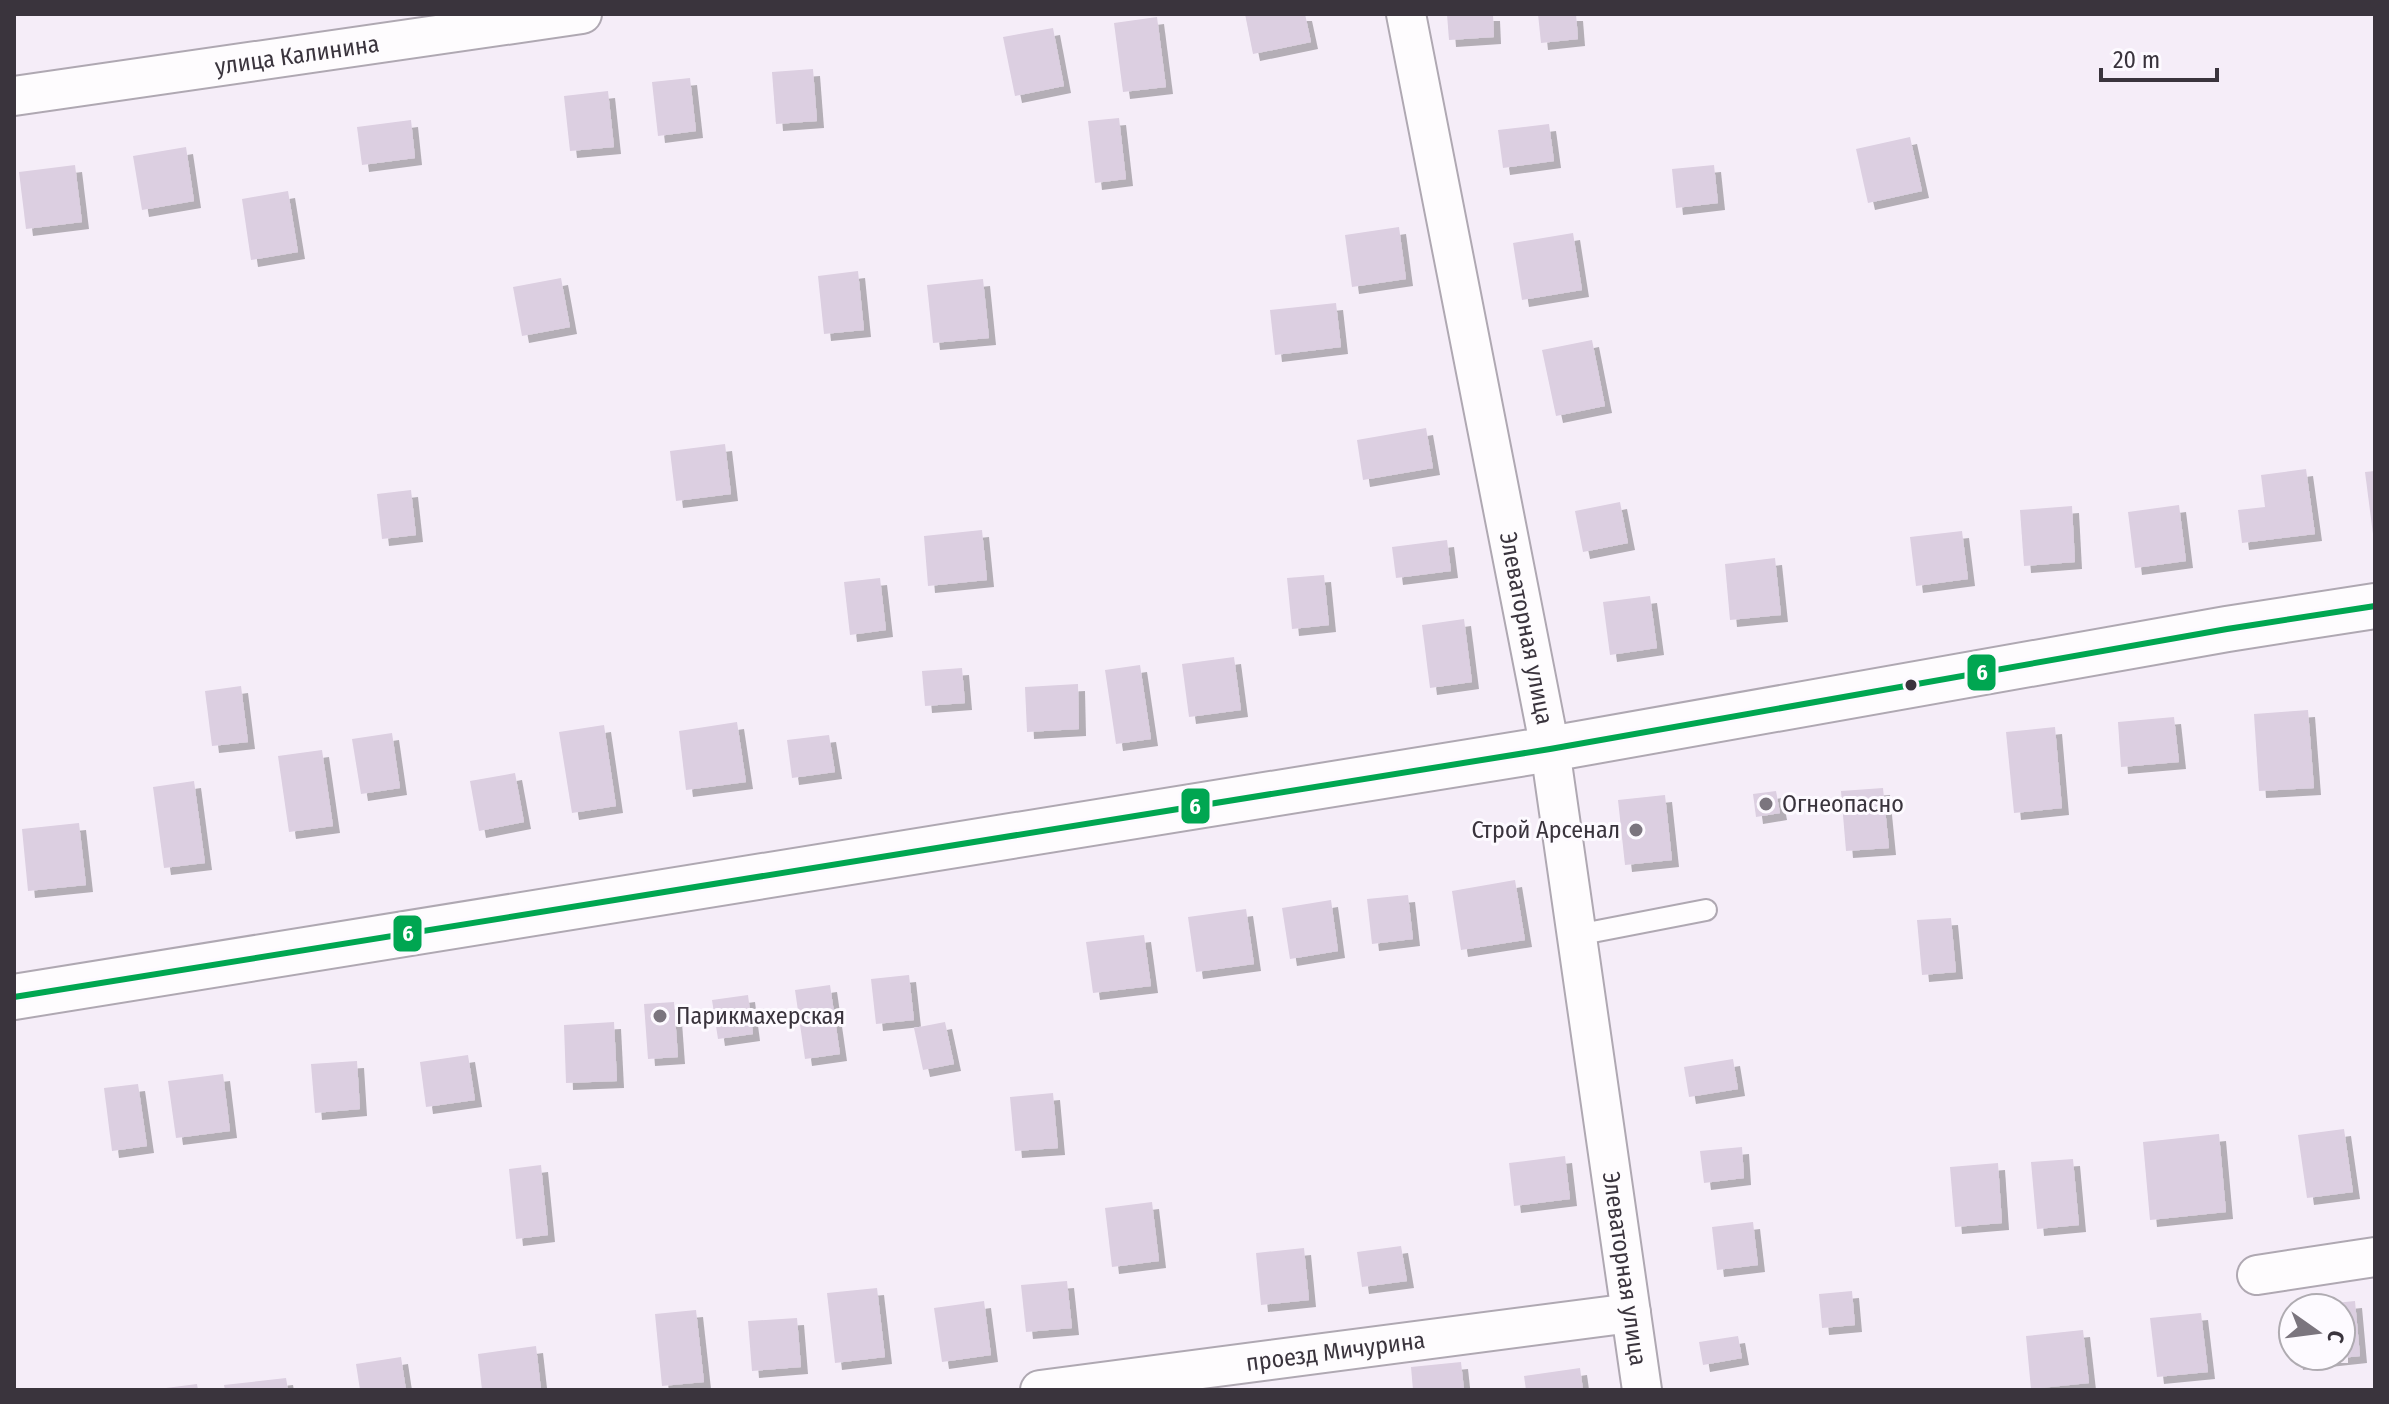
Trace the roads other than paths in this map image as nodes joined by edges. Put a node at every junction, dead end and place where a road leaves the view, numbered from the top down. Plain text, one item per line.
1 (582, 14) edge
2 (1406, 14) edge
3 (14, 96) edge
4 (2375, 606) edge
5 (1550, 749) junction
6 (1706, 910) dead end
7 (1577, 935) junction
8 (14, 997) edge
9 (2375, 1257) edge
10 (2257, 1275) dead end
11 (1631, 1313) junction
12 (1040, 1390) edge
13 (1642, 1390) edge

1 - 3 street, улица Калинина
2 - 5 street, Элеваторная улица
4 - 5 street
5 - 7 street, Элеваторная улица
5 - 8 street
6 - 7 lane
7 - 11 street, Элеваторная улица
9 - 10 street
11 - 12 street, проезд Мичурина
11 - 13 street, Элеваторная улица

